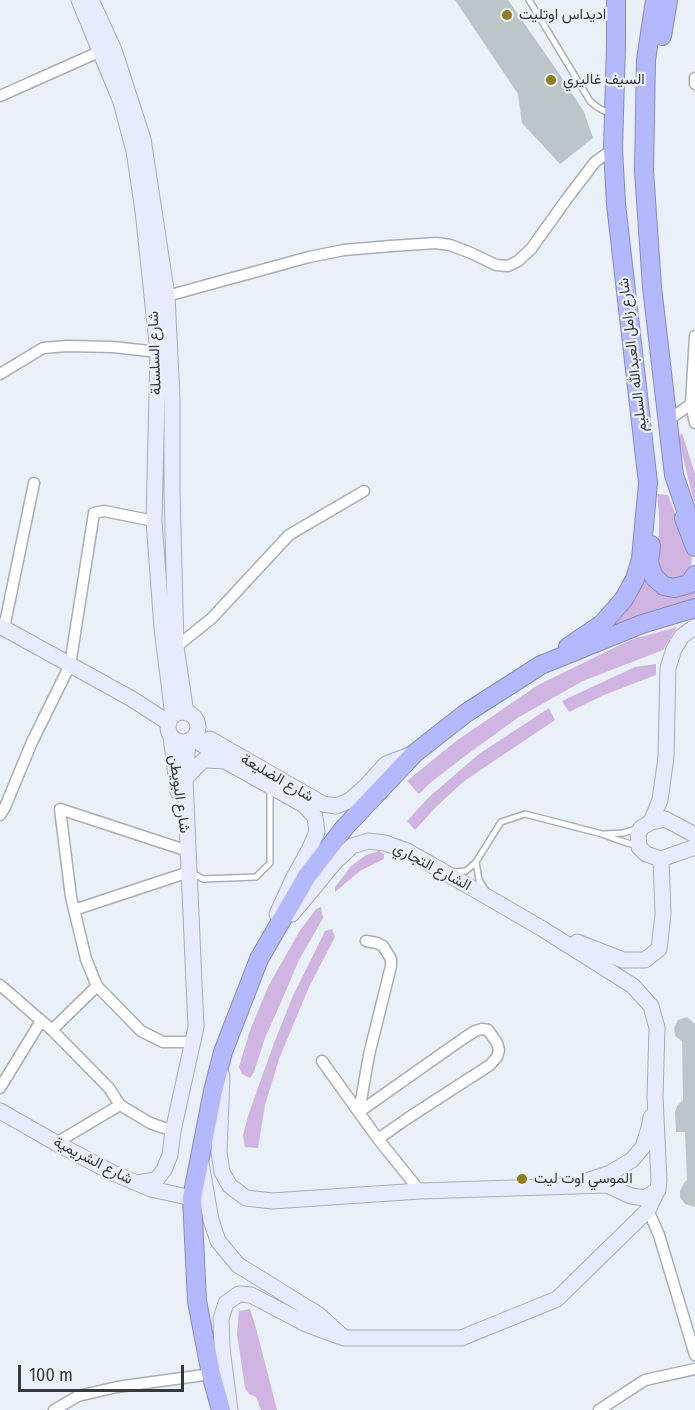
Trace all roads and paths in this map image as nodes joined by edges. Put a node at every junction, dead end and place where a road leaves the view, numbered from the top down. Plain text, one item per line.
1 (79, 0) edge
2 (91, 0) edge
3 (529, 0) edge
4 (616, 0) edge
5 (627, 0) edge
6 (668, 0) edge
7 (653, 5) edge
8 (616, 44) junction
9 (101, 51) junction
10 (646, 60) junction
11 (695, 78) edge
12 (695, 84) edge
13 (0, 96) edge
14 (614, 115) junction
15 (613, 149) junction
16 (167, 296) junction
17 (695, 336) edge
18 (158, 352) junction
19 (0, 374) edge
20 (691, 404) junction
21 (667, 421) junction
22 (695, 423) edge
23 (674, 475) junction
24 (34, 483) dead end
25 (648, 483) junction
26 (364, 491) dead end
27 (154, 521) junction
28 (695, 527) edge
29 (695, 547) edge
30 (695, 574) edge
31 (695, 608) edge
32 (2, 627) edge
33 (695, 627) edge
34 (176, 647) junction
35 (70, 665) junction
36 (541, 665) junction
37 (174, 722) junction
38 (193, 737) junction
39 (415, 753) junction
40 (230, 764) junction
41 (185, 779) junction
42 (0, 815) edge
43 (646, 825) junction
44 (602, 834) junction
45 (695, 835) edge
46 (639, 847) junction
47 (695, 847) edge
48 (188, 851) junction
49 (661, 859) junction
50 (476, 862) junction
51 (189, 872) junction
52 (446, 873) junction
53 (493, 900) junction
54 (74, 910) junction
55 (541, 928) junction
56 (366, 941) dead end
57 (259, 959) junction
58 (0, 985) edge
59 (96, 986) junction
60 (41, 1021) junction
61 (52, 1030) junction
62 (194, 1042) junction
63 (223, 1053) junction
64 (322, 1061) dead end
65 (0, 1088) edge
66 (655, 1097) junction
67 (120, 1105) junction
68 (0, 1111) edge
69 (358, 1112) junction
70 (174, 1131) junction
71 (378, 1139) junction
72 (56, 1143) junction
73 (200, 1157) junction
74 (137, 1183) junction
75 (572, 1186) junction
76 (658, 1190) junction
77 (420, 1191) junction
78 (192, 1198) junction
79 (648, 1210) junction
80 (344, 1338) junction
81 (695, 1355) edge
82 (695, 1370) edge
83 (211, 1374) junction
84 (54, 1410) edge
85 (221, 1410) edge
86 (230, 1410) edge
87 (599, 1410) edge

1 - 9 street, شارع السلسلة
2 - 16 street, شارع السلسلة
3 - 14 lane
4 - 8 highway, شارع زامل العبدالله السليم
5 - 8 highway
6 - 10 highway
7 - 10 highway, شارع زامل العبدالله السليم
8 - 14 highway, شارع زامل العبدالله السليم
9 - 13 street
9 - 18 street, شارع السلسلة
10 - 21 highway, شارع زامل العبدالله السليم
11 - 12 street
14 - 15 highway, شارع زامل العبدالله السليم
15 - 16 street
15 - 25 highway, شارع زامل العبدالله السليم
16 - 34 street, شارع السلسلة
17 - 20 street
18 - 19 street
18 - 27 street, شارع السلسلة
20 - 21 street
20 - 22 street
21 - 23 highway, شارع زامل العبدالله السليم
23 - 28 highway, شارع زامل العبدالله السليم
23 - 29 highway
24 - 32 street
25 - 30 highway
25 - 36 highway, شارع زامل العبدالله السليم
26 - 34 street
27 - 35 street
27 - 37 street, شارع السلسلة
31 - 36 highway
32 - 35 street
33 - 43 street
34 - 37 street, شارع السلسلة
35 - 37 street
35 - 42 street
36 - 39 highway
37 - 38 street
37 - 38 street
37 - 48 street, شارع البويطن
38 - 39 street, شارع الضليعة
38 - 40 street
38 - 41 street
39 - 57 highway
40 - 41 street
40 - 51 lane
40 - 57 street
41 - 48 street
43 - 44 lane
43 - 45 street
43 - 46 street
44 - 46 lane
44 - 50 lane
46 - 49 street
47 - 49 street
48 - 51 street
48 - 54 street
49 - 55 street
50 - 52 lane
50 - 53 lane
51 - 54 street
51 - 62 street
52 - 53 street, الشارع التجاري
52 - 57 street, الشارع التجاري
53 - 55 street, الشارع التجاري
54 - 59 street
55 - 66 street
56 - 69 street
57 - 63 highway
58 - 60 street
59 - 61 street
59 - 62 street
60 - 61 street
60 - 65 street
61 - 67 street
62 - 70 street
63 - 73 highway
63 - 77 street
64 - 69 street
66 - 75 street
66 - 76 street
67 - 70 street
67 - 72 street
68 - 72 street, شارع الشريمية
69 - 71 street
69 - 71 street
70 - 74 street
71 - 77 street
72 - 74 street, شارع الشريمية
73 - 78 highway
73 - 80 street
74 - 78 street, شارع الشريمية
75 - 76 street
75 - 77 street
76 - 79 street
78 - 83 highway
79 - 80 street
79 - 81 street
80 - 86 street
82 - 87 street
83 - 84 street
83 - 85 highway

